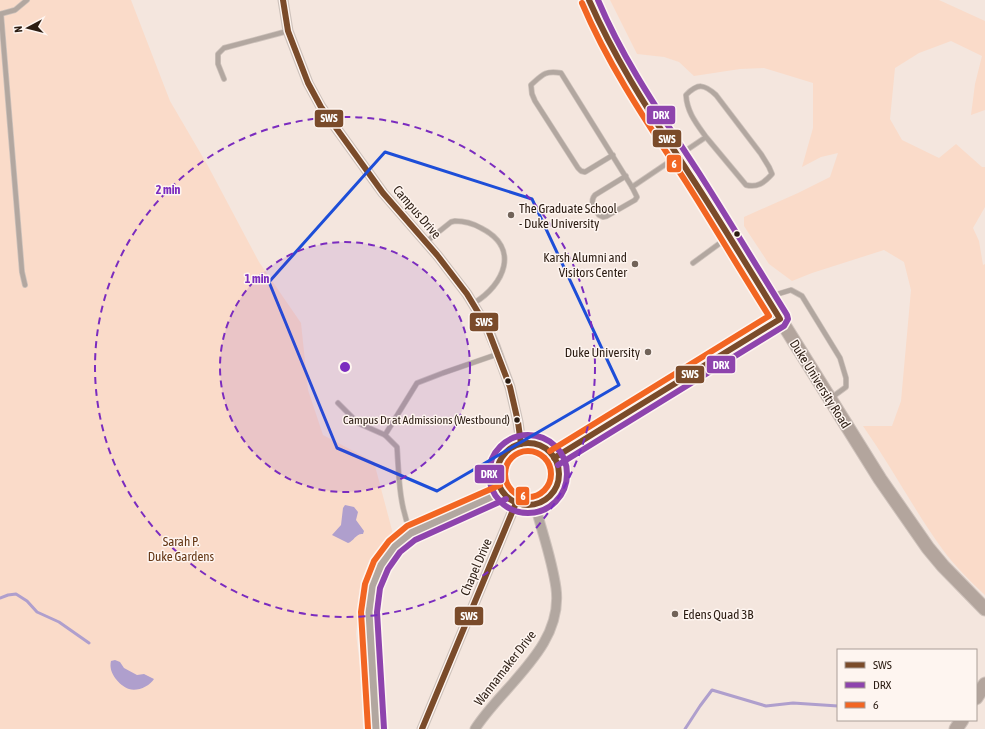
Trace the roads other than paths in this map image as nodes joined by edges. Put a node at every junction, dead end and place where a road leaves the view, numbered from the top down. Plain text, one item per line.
1 (27, 0) edge
2 (283, 0) edge
3 (589, 0) edge
4 (1, 14) edge
5 (288, 31) junction
6 (224, 79) dead end
7 (706, 137) junction
8 (613, 155) junction
9 (677, 155) junction
10 (626, 176) junction
11 (632, 187) junction
12 (728, 237) junction
13 (426, 242) junction
14 (693, 263) dead end
15 (24, 285) dead end
16 (766, 297) junction
17 (474, 304) junction
18 (780, 319) junction
19 (498, 354) junction
20 (830, 398) junction
21 (338, 403) dead end
22 (385, 435) junction
23 (522, 444) junction
24 (554, 458) junction
25 (503, 492) junction
26 (516, 503) junction
27 (535, 505) junction
28 (411, 533) junction
29 (985, 609) edge
30 (985, 684) edge
31 (977, 696) edge
32 (376, 729) edge
33 (422, 729) edge
34 (475, 729) edge

1 - 4 lane
2 - 5 street, Campus Drive
3 - 9 main road, Duke University Road
4 - 15 lane
5 - 6 lane
5 - 13 street, Campus Drive
7 - 7 lane
7 - 9 lane
8 - 8 lane
8 - 10 lane
9 - 11 lane
9 - 12 main road, Duke University Road
10 - 11 lane
10 - 11 lane
12 - 14 lane
12 - 16 main road, Duke University Road
13 - 17 street, Campus Drive
13 - 17 lane
16 - 18 main road, Duke University Road
16 - 20 lane
17 - 19 street, Campus Drive
18 - 20 main road, Duke University Road
18 - 24 street
19 - 22 lane
19 - 23 street, Campus Drive
20 - 29 main road, Duke University Road
21 - 22 lane
22 - 28 lane
23 - 24 street
23 - 25 street
24 - 27 street
25 - 26 street
25 - 28 street
26 - 27 street
26 - 33 street, Chapel Drive
27 - 34 street, Wannamaker Drive
28 - 32 street
30 - 31 main road

